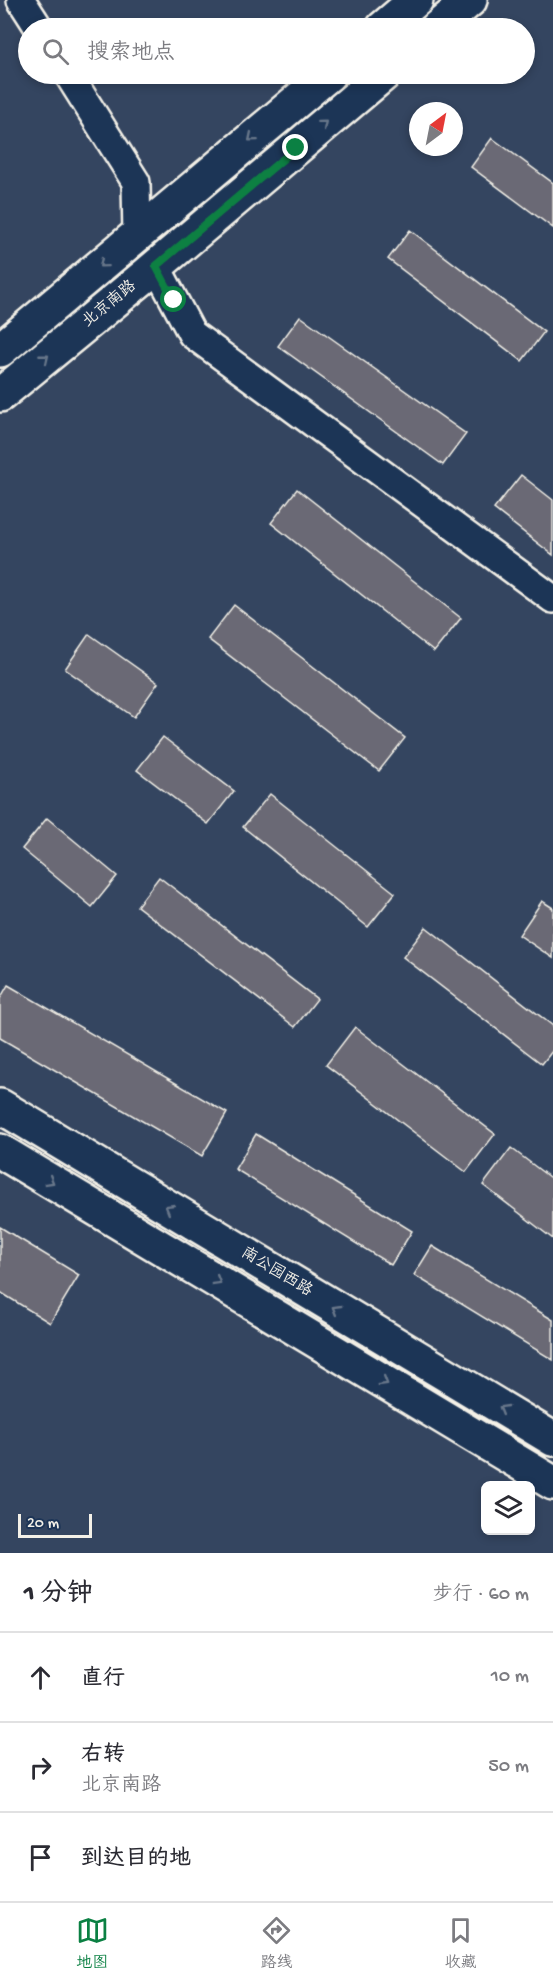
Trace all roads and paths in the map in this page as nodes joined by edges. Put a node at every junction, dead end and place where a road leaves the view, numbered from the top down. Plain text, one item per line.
1 (21, 0) edge
2 (416, 0) edge
3 (470, 0) edge
4 (33, 18) edge
5 (395, 18) edge
6 (448, 18) edge
7 (74, 84) edge
8 (317, 84) edge
9 (372, 84) edge
10 (137, 236) junction
11 (156, 266) junction
12 (0, 350) edge
13 (0, 395) edge
14 (553, 599) edge
15 (0, 1106) edge
16 (0, 1151) edge
17 (553, 1440) edge
18 (553, 1483) edge

1 - 4 street
2 - 5 main road
3 - 6 main road
7 - 10 street
8 -> 10 main road
11 -> 9 main road, 北京南路
10 -> 12 main road
13 -> 11 main road, 北京南路
11 - 14 street
17 -> 15 main road, 南公园西路
16 -> 18 main road

